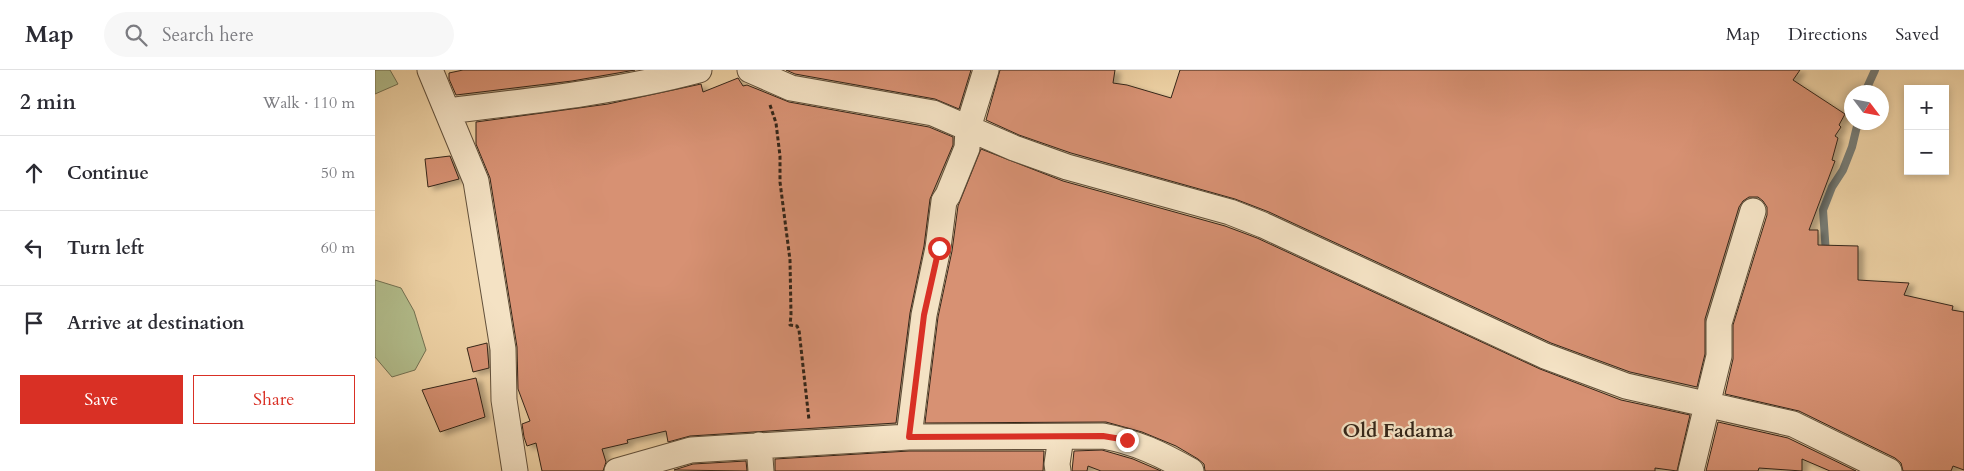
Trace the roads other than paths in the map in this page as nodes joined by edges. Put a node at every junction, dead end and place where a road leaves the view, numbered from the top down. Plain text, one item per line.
1 (430, 70) edge
2 (699, 70) edge
3 (986, 70) edge
4 (754, 72) edge
5 (458, 110) junction
6 (968, 128) junction
7 (1753, 211) dead end
8 (1707, 404) junction
9 (909, 437) junction
10 (1061, 437) junction
11 (759, 445) junction
12 (515, 471) edge
13 (617, 471) edge
14 (761, 471) edge
15 (1058, 471) edge
16 (1191, 471) edge
17 (1691, 471) edge
18 (1889, 471) edge

1 - 5 street
2 - 5 street
3 - 6 street
4 - 6 street
5 - 12 street
6 - 8 street
6 - 9 street
7 - 8 street
8 - 17 street
8 - 18 street
9 - 10 street
9 - 11 street
10 - 15 street
10 - 16 street
11 - 13 street
11 - 14 street

